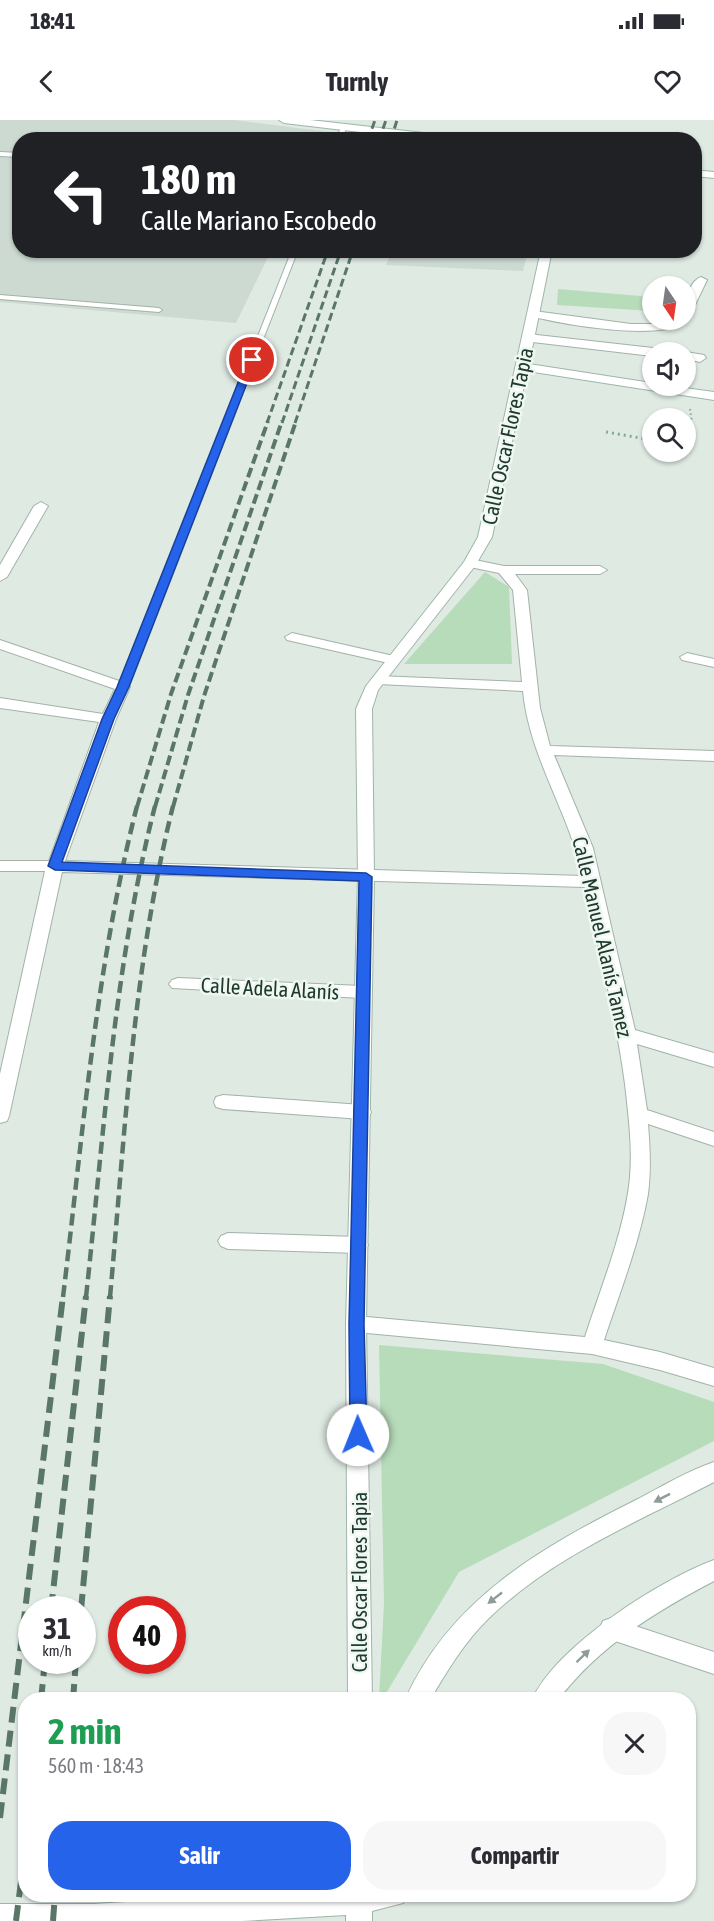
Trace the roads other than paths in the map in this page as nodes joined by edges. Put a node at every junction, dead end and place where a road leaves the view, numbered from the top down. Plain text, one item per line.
1 (284, 120) edge
2 (345, 124) edge
3 (438, 132) edge
4 (292, 258) edge
5 (545, 258) edge
6 (701, 280) dead end
7 (696, 290) edge
8 (0, 297) edge
9 (159, 310) dead end
10 (534, 314) junction
11 (642, 327) edge
12 (528, 338) junction
13 (642, 351) edge
14 (696, 357) edge
15 (700, 358) dead end
16 (521, 366) junction
17 (714, 396) edge
18 (41, 506) dead end
19 (470, 563) junction
20 (504, 570) junction
21 (600, 570) dead end
22 (0, 577) edge
23 (292, 637) dead end
24 (0, 644) edge
25 (687, 657) dead end
26 (393, 660) junction
27 (714, 663) edge
28 (378, 680) junction
29 (123, 687) junction
30 (528, 687) junction
31 (0, 703) edge
32 (108, 719) junction
33 (544, 750) junction
34 (714, 756) edge
35 (0, 866) edge
36 (55, 866) junction
37 (366, 877) junction
38 (594, 882) junction
39 (178, 984) dead end
40 (362, 992) junction
41 (627, 1034) junction
42 (714, 1060) edge
43 (223, 1102) dead end
44 (362, 1112) junction
45 (638, 1114) junction
46 (0, 1116) edge
47 (714, 1139) edge
48 (228, 1241) dead end
49 (358, 1245) junction
50 (356, 1324) junction
51 (592, 1346) junction
52 (714, 1377) edge
53 (714, 1472) edge
54 (714, 1570) edge
55 (610, 1629) junction
56 (714, 1663) edge
57 (360, 1692) edge
58 (422, 1692) edge
59 (551, 1692) edge
60 (378, 1902) edge
61 (359, 1912) edge
62 (0, 1917) edge

1 - 2 street
2 - 3 street
4 - 29 lane
5 - 10 street, Calle Oscar Flores Tapia
6 - 7 street
8 - 9 lane
10 - 11 street
10 - 12 street, Calle Oscar Flores Tapia
12 - 13 street
12 - 16 street, Calle Oscar Flores Tapia
14 - 15 street
16 - 17 street
16 - 19 street, Calle Oscar Flores Tapia
18 - 22 street
19 - 20 street
19 - 26 street, Calle Oscar Flores Tapia
20 - 21 street
20 - 30 street, Calle Manuel Alanís Tamez
23 - 26 street
24 - 29 street
25 - 27 street
26 - 28 street, Calle Oscar Flores Tapia
28 - 30 street
28 - 37 street, Calle Oscar Flores Tapia
29 - 32 street
30 - 33 street, Calle Manuel Alanís Tamez
31 - 32 street
32 - 36 street
33 - 34 street
33 - 38 street, Calle Manuel Alanís Tamez
35 - 36 street
36 - 37 street
36 - 46 street
37 - 38 street
37 - 40 street, Calle Oscar Flores Tapia
38 - 41 street, Calle Manuel Alanís Tamez
39 - 40 street, Calle Adela Alanís
40 - 44 street, Calle Oscar Flores Tapia
41 - 42 street
41 - 45 street, Calle Manuel Alanís Tamez
43 - 44 street
44 - 49 street, Calle Oscar Flores Tapia
45 - 47 street
45 - 51 street, Calle Manuel Alanís Tamez
48 - 49 street
49 - 50 street, Calle Oscar Flores Tapia
50 - 51 street
50 - 57 street, Calle Oscar Flores Tapia
51 - 52 street
53 -> 58 street
54 - 55 street
55 - 56 street
59 -> 55 street
60 - 61 street
61 - 62 street

